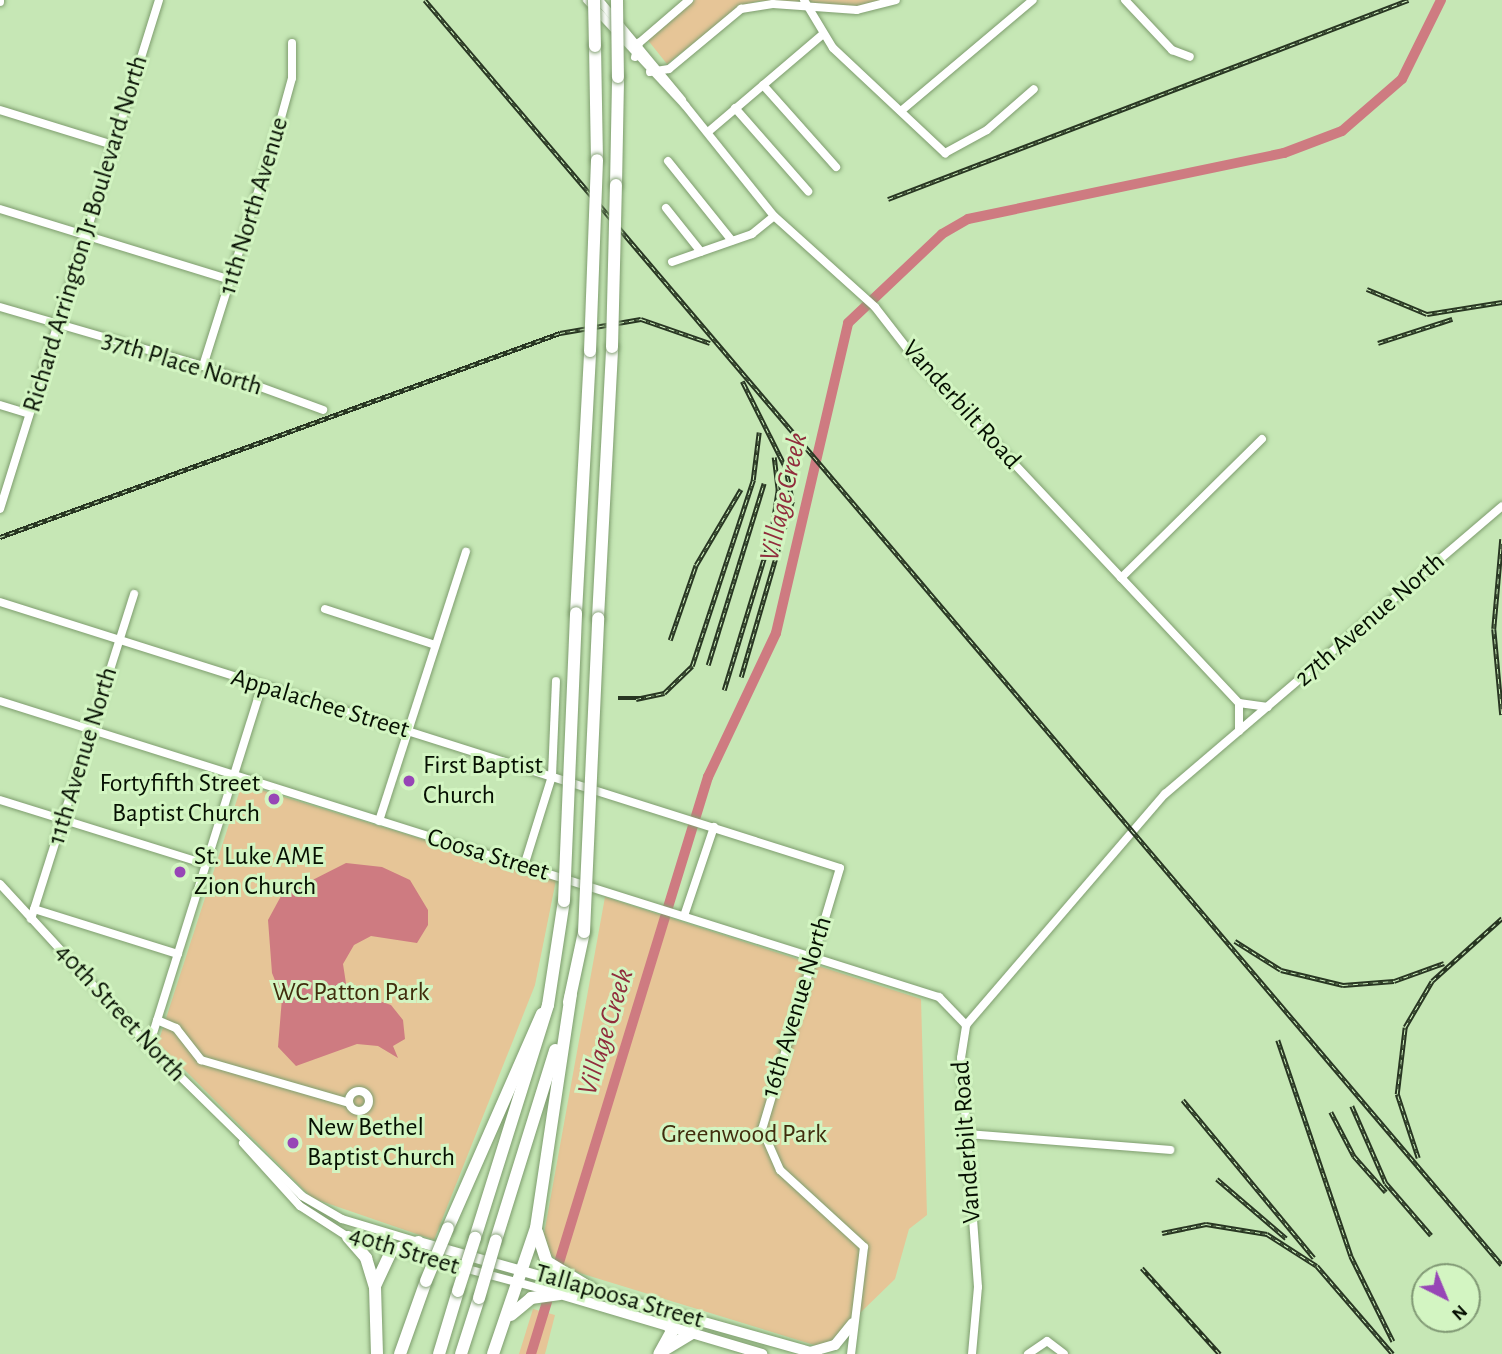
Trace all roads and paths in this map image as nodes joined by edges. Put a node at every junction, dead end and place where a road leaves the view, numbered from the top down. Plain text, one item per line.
1 (159, 0) edge
2 (587, 0) edge
3 (597, 0) edge
4 (617, 0) edge
5 (689, 0) edge
6 (804, 0) edge
7 (896, 0) edge
8 (1033, 0) edge
9 (1125, 0) edge
10 (811, 9) junction
11 (652, 30) junction
12 (628, 31) junction
13 (823, 34) junction
14 (292, 43) dead end
15 (639, 44) junction
16 (635, 57) junction
17 (1190, 57) dead end
18 (676, 63) junction
19 (663, 71) junction
20 (650, 72) junction
21 (763, 85) junction
22 (1034, 89) dead end
23 (677, 91) junction
24 (685, 106) junction
25 (735, 108) junction
26 (0, 110) edge
27 (901, 111) junction
28 (708, 132) junction
29 (113, 145) junction
30 (668, 161) dead end
31 (836, 167) dead end
32 (808, 191) dead end
33 (666, 208) dead end
34 (0, 209) edge
35 (775, 216) junction
36 (85, 237) junction
37 (732, 241) junction
38 (701, 252) junction
39 (672, 262) dead end
40 (232, 280) junction
41 (0, 307) edge
42 (57, 326) junction
43 (203, 366) junction
44 (0, 405) edge
45 (323, 410) dead end
46 (29, 414) junction
47 (1262, 439) dead end
48 (1502, 506) edge
49 (0, 509) edge
50 (466, 552) dead end
51 (1121, 578) junction
52 (134, 594) dead end
53 (0, 602) edge
54 (325, 609) dead end
55 (119, 639) junction
56 (435, 645) junction
57 (556, 681) dead end
58 (262, 686) junction
59 (0, 702) edge
60 (1239, 703) junction
61 (1268, 707) junction
62 (91, 730) junction
63 (407, 731) junction
64 (1237, 734) junction
65 (234, 775) junction
66 (552, 776) junction
67 (0, 800) edge
68 (63, 819) junction
69 (379, 821) junction
70 (711, 826) junction
71 (206, 864) junction
72 (524, 866) junction
73 (840, 867) joint
74 (0, 884) edge
75 (34, 909) junction
76 (681, 915) junction
77 (32, 919) junction
78 (178, 954) junction
79 (813, 957) junction
80 (571, 995) junction
81 (548, 1005) junction
82 (158, 1020) junction
83 (966, 1025) junction
84 (149, 1046) junction
85 (349, 1103) dead end
86 (968, 1134) junction
87 (242, 1140) junction
88 (1170, 1150) dead end
89 (536, 1228) junction
90 (348, 1237) junction
91 (419, 1242) junction
92 (391, 1251) junction
93 (523, 1270) junction
94 (563, 1283) junction
95 (519, 1284) junction
96 (375, 1287) junction
97 (592, 1289) joint
98 (541, 1292) junction
99 (656, 1306) junction
100 (853, 1323) junction
101 (671, 1325) junction
102 (694, 1332) junction
103 (498, 1340) junction
104 (813, 1353) edge
105 (377, 1354) edge
106 (400, 1354) edge
107 (439, 1354) edge
108 (461, 1354) edge
109 (493, 1354) edge
110 (659, 1354) edge
111 (762, 1354) edge
112 (851, 1354) edge
113 (973, 1354) edge
114 (1028, 1354) edge
115 (1064, 1354) edge

1 - 29 street, Richard Arrington Jr Boulevard North
2 - 16 street, Vanderbilt Road
3 - 12 street, Vanderbilt Road
3 - 81 highway, bridge
4 - 80 highway, bridge
5 - 11 street
6 - 10 street
7 - 10 street
8 - 27 street
9 - 17 street
10 - 13 street
10 - 18 street
11 - 12 street
11 - 15 street
12 - 15 street, Vanderbilt Road
13 - 21 street
13 - 27 street
14 - 40 street, 11th North Avenue
15 - 16 street
15 - 19 street, Vanderbilt Road
16 - 20 street, Vanderbilt Road
18 - 19 street
18 - 23 street
19 - 20 street
19 - 23 street, Vanderbilt Road
20 - 24 street, Vanderbilt Road
21 - 25 street
21 - 31 street
22 - 27 street
23 - 24 street, Vanderbilt Road
24 - 28 street, Vanderbilt Road
25 - 28 street
25 - 32 street
26 - 29 street
28 - 35 street, Vanderbilt Road
29 - 36 street, Richard Arrington Jr Boulevard North
30 - 37 street
33 - 38 street
34 - 36 street
35 - 37 street
35 - 51 street, Vanderbilt Road
36 - 40 street
36 - 42 street, Richard Arrington Jr Boulevard North
37 - 38 street
38 - 39 street
40 - 43 street, 11th North Avenue
41 - 42 street, 37th Place North
42 - 43 street, 37th Place North
42 - 46 street, Richard Arrington Jr Boulevard North
43 - 45 street, 37th Place North
44 - 46 street
46 - 49 street, Richard Arrington Jr Boulevard North
47 - 51 street
48 - 61 street, 27th Avenue North
50 - 56 street
51 - 60 street, Vanderbilt Road
52 - 55 street, 11th Avenue North
53 - 55 street, Appalachee Street
54 - 56 street
55 - 58 street, Appalachee Street
55 - 62 street, 11th Avenue North
56 - 63 street
57 - 66 street
58 - 63 street, Appalachee Street
58 - 65 street
59 - 62 street, Coosa Street
60 - 61 street
60 - 64 street
61 - 64 street, 27th Avenue North
62 - 65 street, Coosa Street
62 - 68 street, 11th Avenue North
63 - 66 street, Appalachee Street
63 - 69 street
64 - 83 street, Vanderbilt Road
65 - 69 street, Coosa Street
65 - 71 street
66 - 70 street, Appalachee Street
66 - 72 street
67 - 68 street
68 - 71 street
68 - 75 street, 11th Avenue North
69 - 72 street, Coosa Street
70 - 73 street, Appalachee Street
70 - 76 street
71 - 78 street
72 - 76 street, Coosa Street
73 - 79 street, 16th Avenue North
74 - 77 street, 40th Street North
75 - 77 street, 11th Avenue North
75 - 78 street
76 - 79 street, Coosa Street
77 - 84 street, 40th Street North
78 - 82 street
79 - 83 street, Coosa Street
79 - 100 street, 16th Avenue North
80 - 89 highway
80 - 108 highway, bridge
81 - 106 highway, bridge
81 - 107 highway, bridge
82 - 84 street
82 - 85 street
83 - 86 street, Vanderbilt Road
84 - 87 street, 40th Street North
86 - 88 street
86 - 113 street, Vanderbilt Road
87 - 90 street, 40th Street
87 - 91 street, 40th Street
89 - 93 highway
89 - 94 highway
90 - 92 street, 40th Street
90 - 96 highway
91 - 92 highway
91 - 93 main road, Tallapoosa Street
92 - 95 street, 40th Street
92 - 96 highway
93 - 94 main road, Tallapoosa Street
93 - 95 highway
94 - 97 highway
94 - 98 highway
94 - 101 main road, Tallapoosa Street
95 - 98 street, Tallapoosa Street
95 - 103 highway
96 - 105 highway
97 - 99 main road, Tallapoosa Street
98 - 103 highway
99 - 101 highway
99 - 104 main road, Tallapoosa Street
100 - 104 main road
100 - 112 street, 16th Avenue North
101 - 102 main road, Tallapoosa Street
101 - 110 highway
102 - 110 highway
102 - 111 main road, Tallapoosa Street
103 - 109 highway
114 - 115 street

